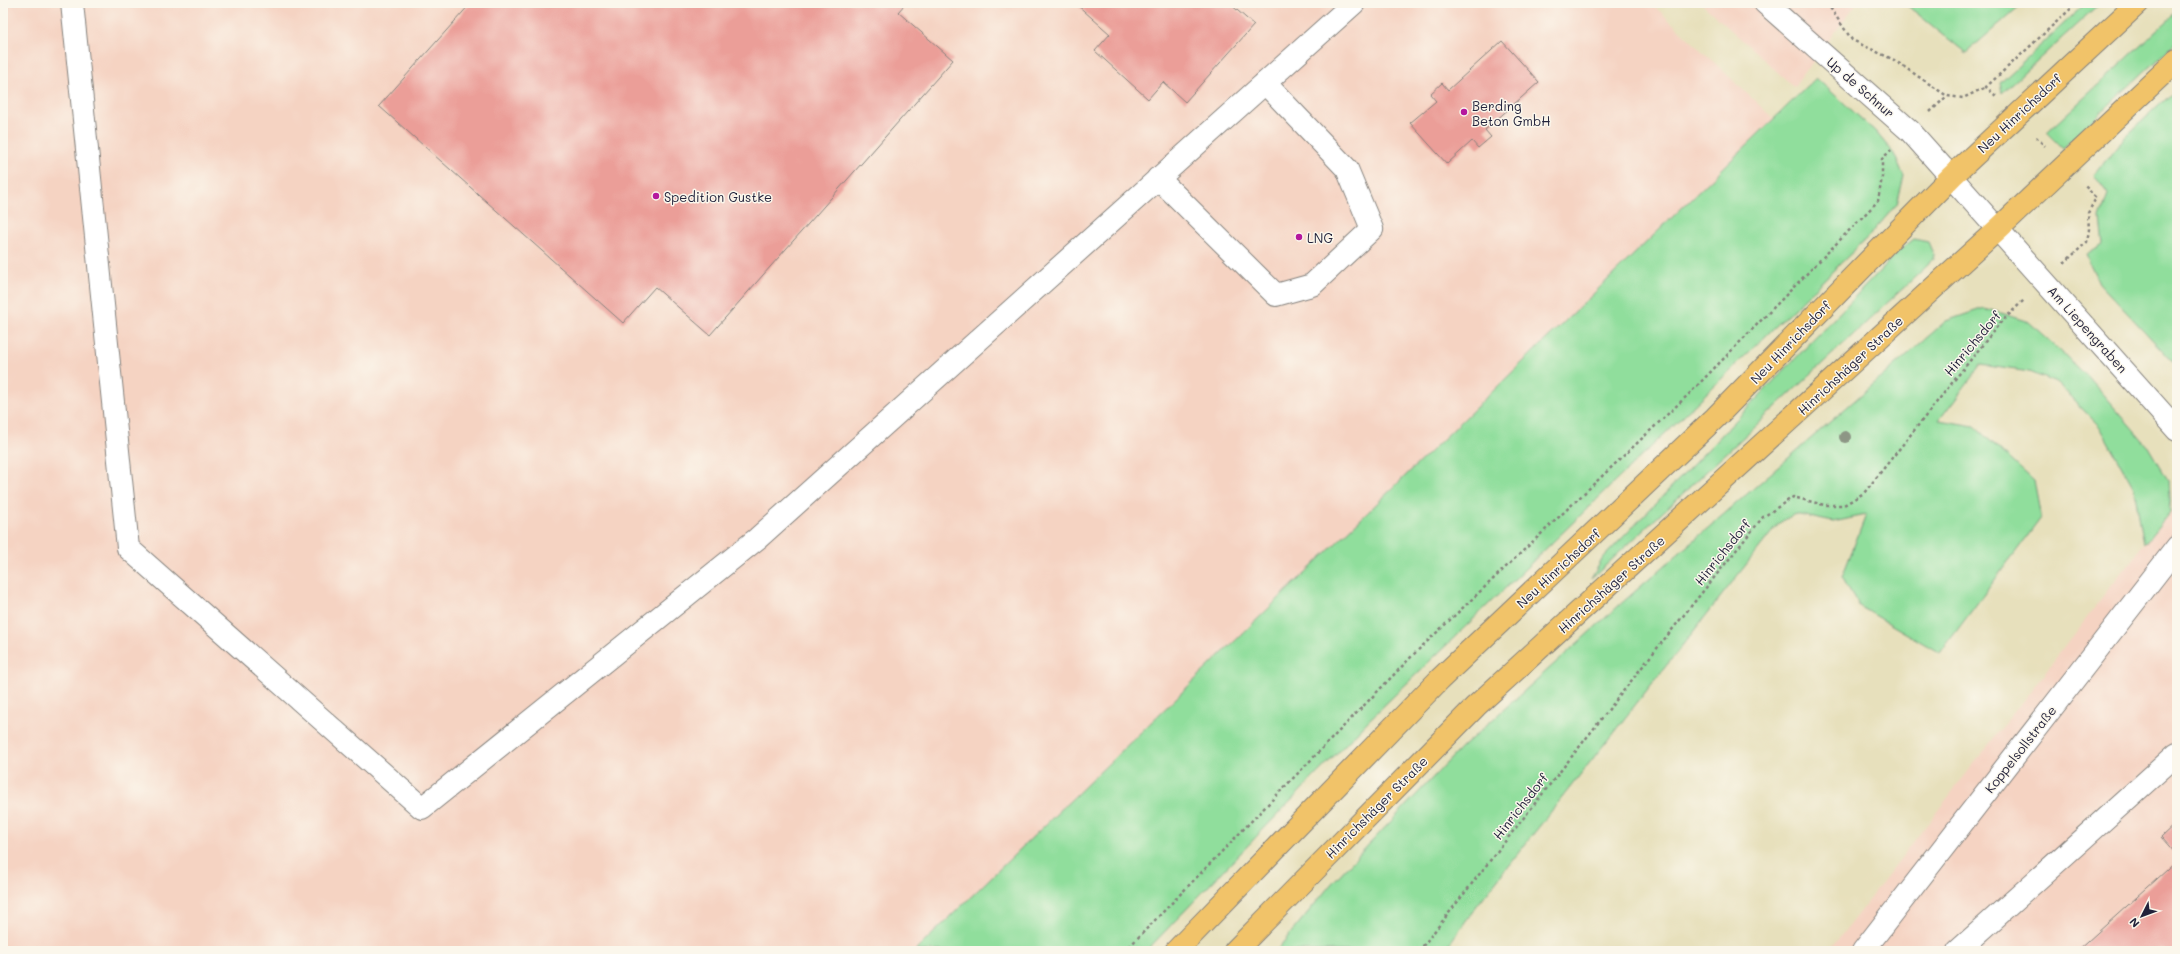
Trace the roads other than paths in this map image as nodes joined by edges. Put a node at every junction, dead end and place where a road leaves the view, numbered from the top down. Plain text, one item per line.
1 (72, 3) edge
2 (1765, 3) edge
3 (2138, 3) edge
4 (1345, 6) edge
5 (2177, 60) edge
6 (1265, 83) junction
7 (1952, 176) junction
8 (1158, 178) junction
9 (1998, 229) junction
10 (2177, 430) edge
11 (2177, 547) edge
12 (2177, 754) edge
13 (1176, 951) edge
14 (1235, 951) edge
15 (1862, 951) edge
16 (1958, 951) edge

1 - 8 street
2 - 7 street, Up de Schnur
3 - 7 main road, Neu Hinrichsdorf
4 - 6 street
5 - 9 main road
6 - 8 street
6 - 8 street
7 - 9 street, Am Liepengraben
7 - 13 main road, Neu Hinrichsdorf
9 - 10 street, Am Liepengraben
9 - 14 main road, Hinrichshäger Straße
11 - 15 street, Koppelsollstraße
12 - 16 street

